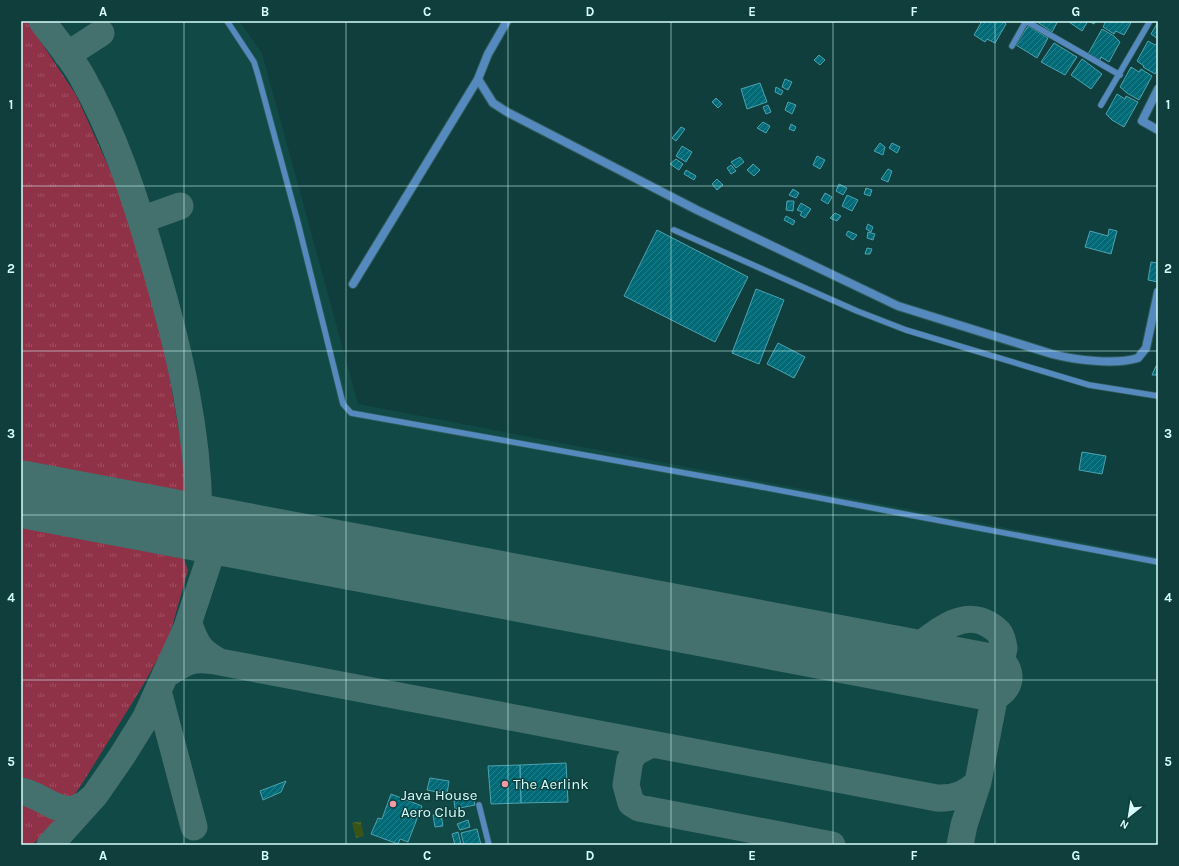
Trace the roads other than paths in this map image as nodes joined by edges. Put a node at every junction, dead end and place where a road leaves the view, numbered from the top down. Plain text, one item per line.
1 (226, 21) edge
2 (507, 21) edge
3 (1150, 21) edge
4 (1012, 46) dead end
5 (1120, 75) junction
6 (478, 78) junction
7 (1158, 89) edge
8 (1101, 105) dead end
9 (1158, 130) edge
10 (674, 230) dead end
11 (353, 284) dead end
12 (1158, 292) edge
13 (1158, 396) edge
14 (1158, 562) edge
15 (479, 805) dead end
16 (489, 845) edge

1 - 14 lane
2 - 6 street
3 - 5 lane
4 - 5 lane
5 - 8 lane
6 - 11 street
6 - 12 street
7 - 9 street
10 - 13 lane
15 - 16 lane

